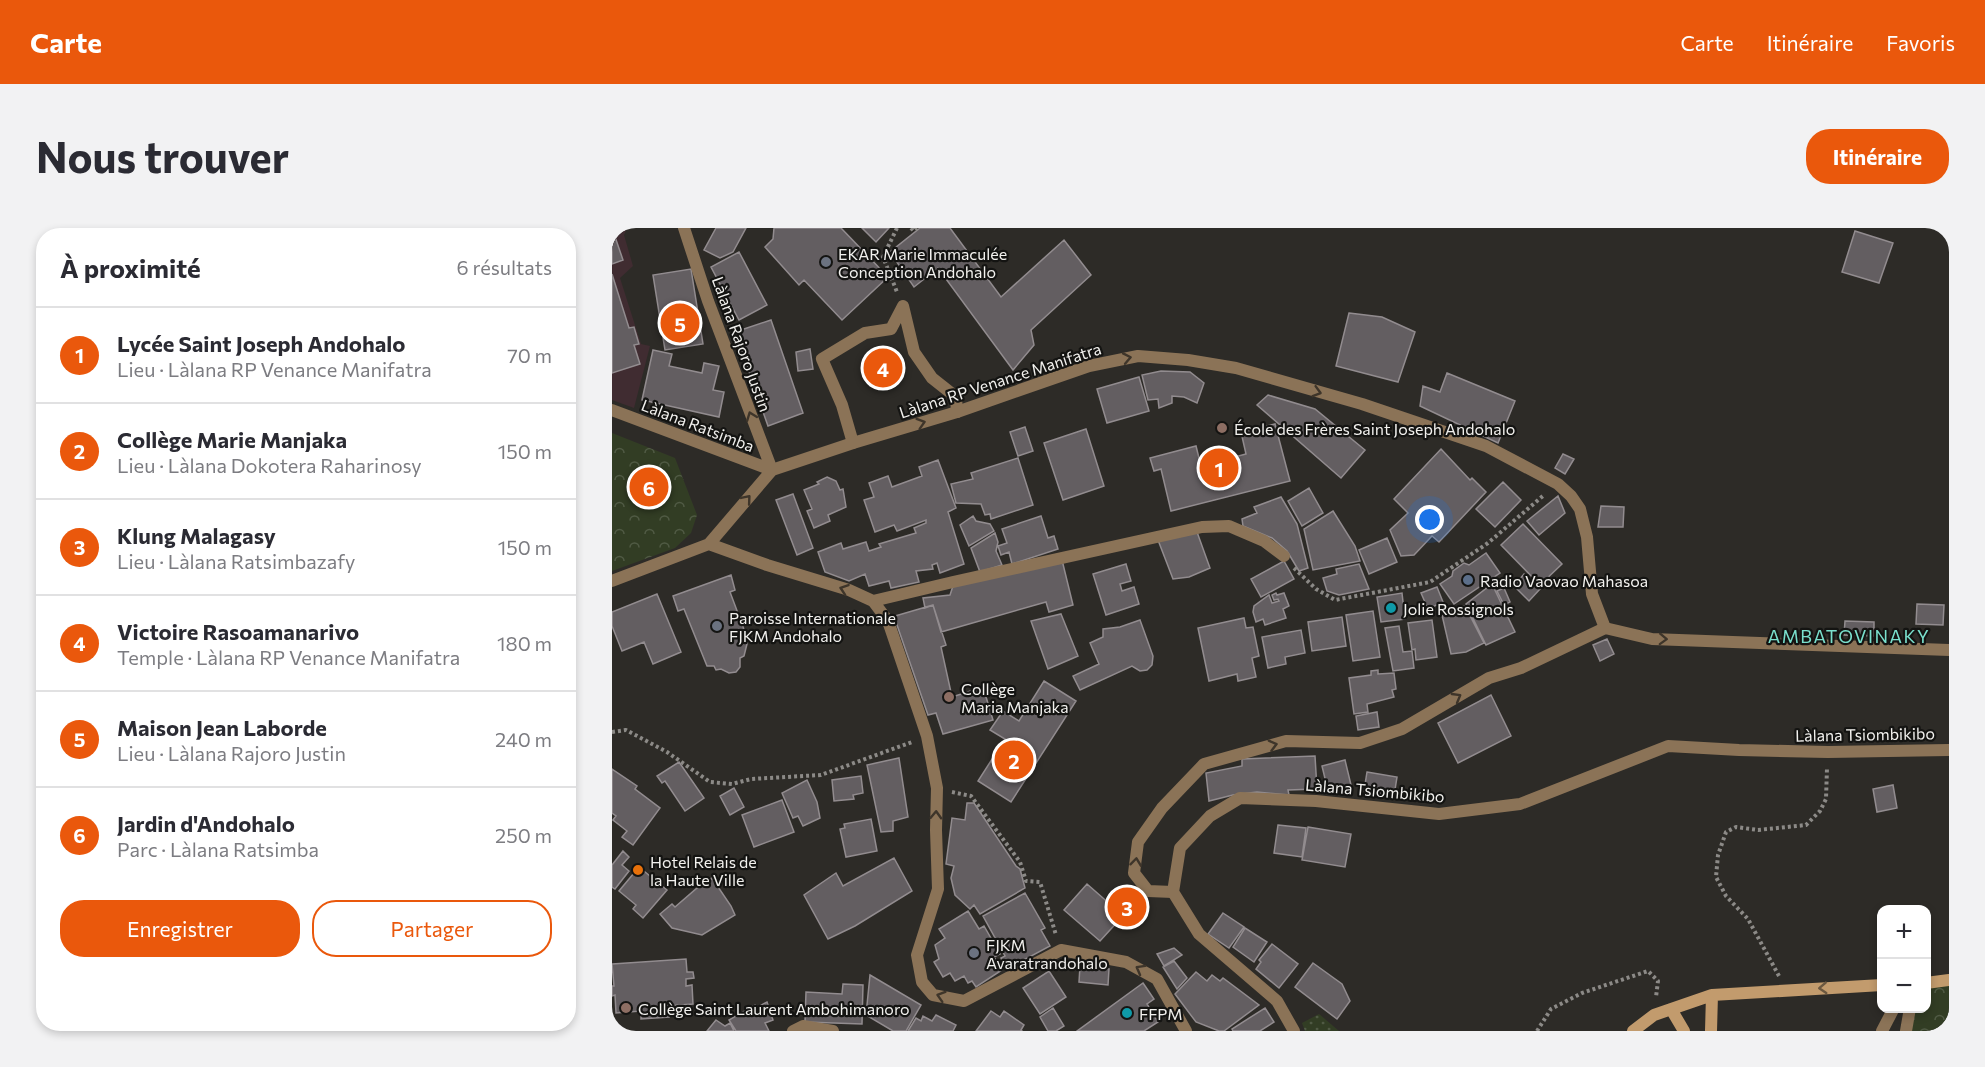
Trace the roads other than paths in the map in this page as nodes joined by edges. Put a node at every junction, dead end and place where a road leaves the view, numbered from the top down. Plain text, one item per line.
1 (684, 228) edge
2 (612, 410) edge
3 (957, 412) junction
4 (853, 443) junction
5 (772, 470) junction
6 (709, 544) junction
7 (1284, 556) road end
8 (612, 581) edge
9 (873, 601) junction
10 (1605, 628) junction
11 (1949, 650) edge
12 (1949, 750) edge
13 (1173, 892) junction
14 (1949, 980) edge
15 (1931, 982) edge
16 (1877, 985) edge
17 (1712, 995) junction
18 (1671, 1009) junction
19 (1891, 1013) edge
20 (1909, 1013) edge
21 (793, 1031) edge
22 (833, 1031) edge
23 (1186, 1031) edge
24 (1294, 1031) edge
25 (1633, 1031) edge
26 (1684, 1031) edge
27 (1711, 1031) edge
28 (1882, 1031) edge
29 (1906, 1031) edge

5 -> 1 street, Làlana Rajoro Justin
2 - 5 street, Làlana Ratsimba
4 -> 3 street, Làlana RP Venance Manifatra
3 - 4 street
3 -> 10 street, Làlana RP Venance Manifatra
4 - 5 street, Làlana RP Venance Manifatra
6 -> 5 street
6 - 8 street
9 -> 6 street
7 - 9 street
23 -> 9 street
10 -> 11 street
13 -> 10 street
12 - 13 street, Làlana Tsiombikibo
13 - 24 street
14 - 15 main road
16 -> 17 main road
17 - 18 main road
17 - 27 main road
18 - 25 main road
18 - 26 main road
19 - 28 street
20 - 29 street
21 - 22 street

